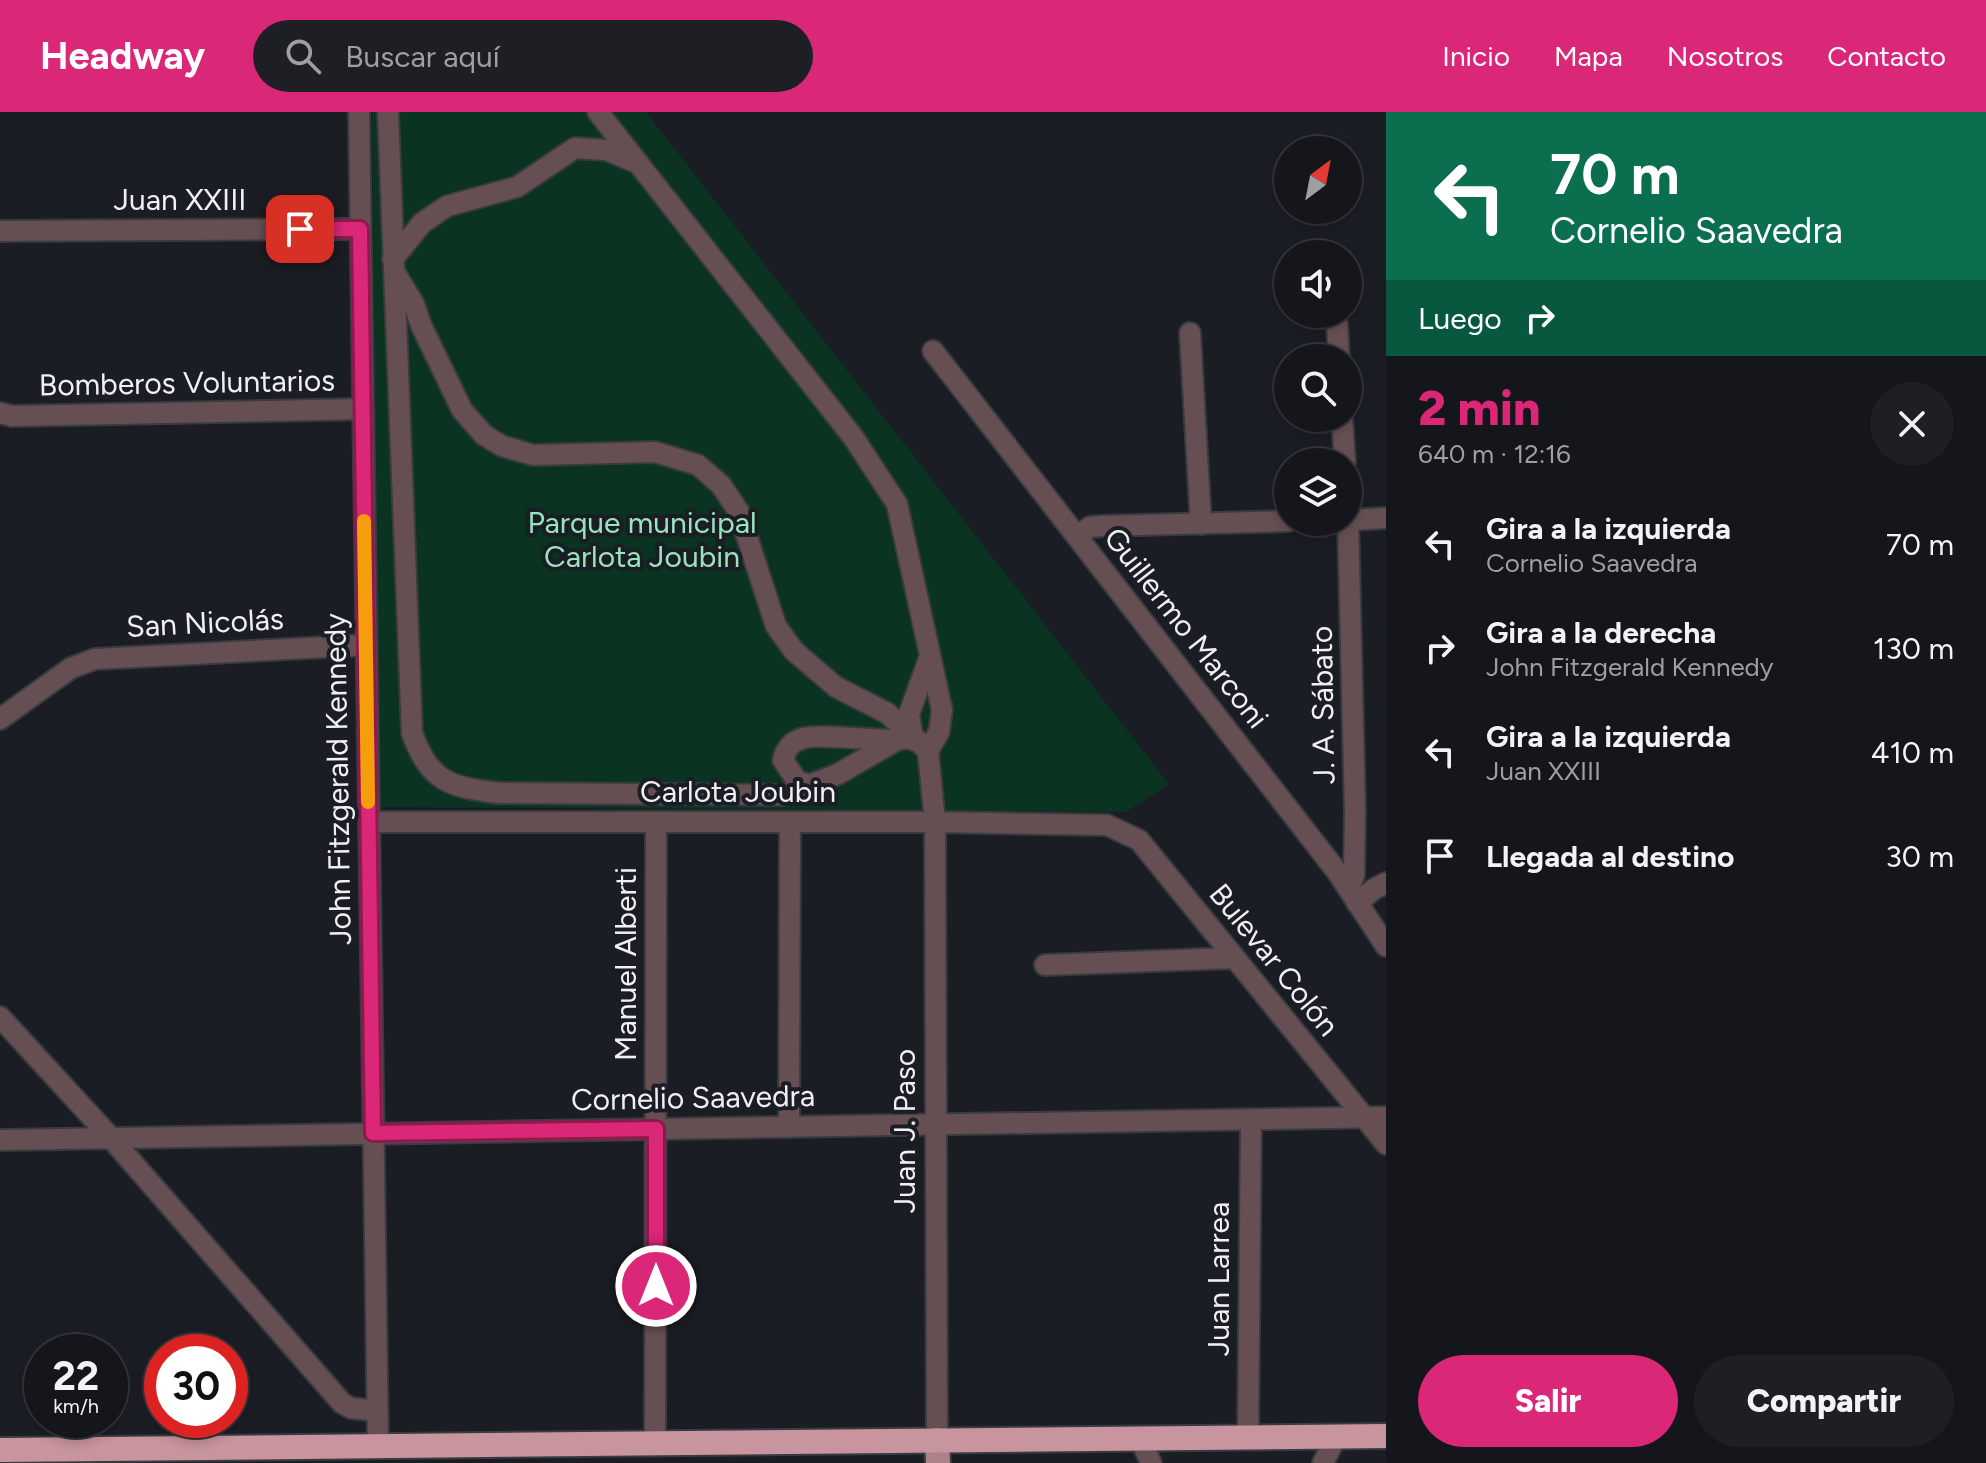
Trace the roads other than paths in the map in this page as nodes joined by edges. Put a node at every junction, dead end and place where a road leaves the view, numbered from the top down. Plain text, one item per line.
1 (359, 112) edge
2 (388, 112) edge
3 (598, 112) edge
4 (639, 164) junction
5 (360, 229) junction
6 (0, 231) edge
7 (394, 266) junction
8 (1190, 333) dead end
9 (933, 351) dead end
10 (363, 409) junction
11 (6, 415) edge
12 (1386, 518) edge
13 (1362, 519) edge
14 (1274, 521) edge
15 (1201, 524) junction
16 (1077, 536) junction
17 (1348, 536) edge
18 (366, 645) junction
19 (931, 655) junction
20 (0, 719) edge
21 (914, 742) junction
22 (812, 786) junction
23 (369, 822) junction
24 (656, 822) junction
25 (790, 822) junction
26 (935, 822) junction
27 (1107, 825) joint
28 (1386, 883) edge
29 (1353, 896) junction
30 (1386, 946) edge
31 (1233, 958) junction
32 (1045, 965) dead end
33 (0, 1017) edge
34 (1365, 1117) junction
35 (1386, 1117) edge
36 (1251, 1121) junction
37 (934, 1124) junction
38 (789, 1127) junction
39 (656, 1129) junction
40 (373, 1133) junction
41 (111, 1138) junction
42 (0, 1140) edge
43 (1386, 1144) edge
44 (377, 1411) junction
45 (1386, 1436) edge
46 (1248, 1437) junction
47 (1336, 1437) junction
48 (1140, 1438) junction
49 (655, 1443) junction
50 (378, 1446) junction
51 (0, 1450) edge
52 (938, 1452) edge
53 (412, 1454) edge
54 (1151, 1463) edge
55 (1323, 1463) edge

1 - 5 street, John Fitzgerald Kennedy
2 - 7 street
3 - 4 street
4 - 7 street
4 - 19 street
5 - 6 street, Juan XXIII
5 - 10 street, John Fitzgerald Kennedy
7 - 21 street
7 - 22 street
8 - 15 street
9 - 16 street, Guillermo Marconi
10 - 11 street, Bomberos Voluntarios
10 - 18 street, John Fitzgerald Kennedy
12 - 13 street
14 - 15 street
15 - 16 street
16 - 29 street, Guillermo Marconi
17 - 29 street, J. A. Sábato
18 - 20 street, San Nicolás
18 - 23 street, John Fitzgerald Kennedy
19 - 21 street
19 - 21 street
21 - 22 street
21 - 22 street
21 - 26 street, Juan J. Paso
23 - 24 street, Carlota Joubin
23 - 40 street, John Fitzgerald Kennedy
24 - 25 street, Carlota Joubin
24 - 39 street, Manuel Alberti
25 - 26 street, Carlota Joubin
25 - 38 street
26 - 27 street, Carlota Joubin
26 - 37 street, Juan J. Paso
27 - 31 street, Bulevar Colón
28 - 29 street
29 - 30 street, Guillermo Marconi
31 - 32 street
31 - 34 street, Bulevar Colón
33 - 41 street
34 - 35 street, Cornelio Saavedra
34 - 36 street, Cornelio Saavedra
34 - 43 street, Bulevar Colón
36 - 37 street, Cornelio Saavedra
36 - 46 street, Juan Larrea
37 - 38 street, Cornelio Saavedra
37 - 52 street, Juan J. Paso
38 - 39 street, Cornelio Saavedra
39 - 40 street, Cornelio Saavedra
39 - 49 street, Manuel Alberti
40 - 41 street, Cornelio Saavedra
40 - 44 street, John Fitzgerald Kennedy
41 - 42 street, Cornelio Saavedra
41 - 44 street
44 - 50 street, John Fitzgerald Kennedy
45 - 47 highway
46 - 47 highway
46 - 48 highway
47 - 55 street
48 - 52 highway
48 - 54 street
49 - 52 highway
49 - 53 highway
50 - 51 highway
50 - 53 highway

